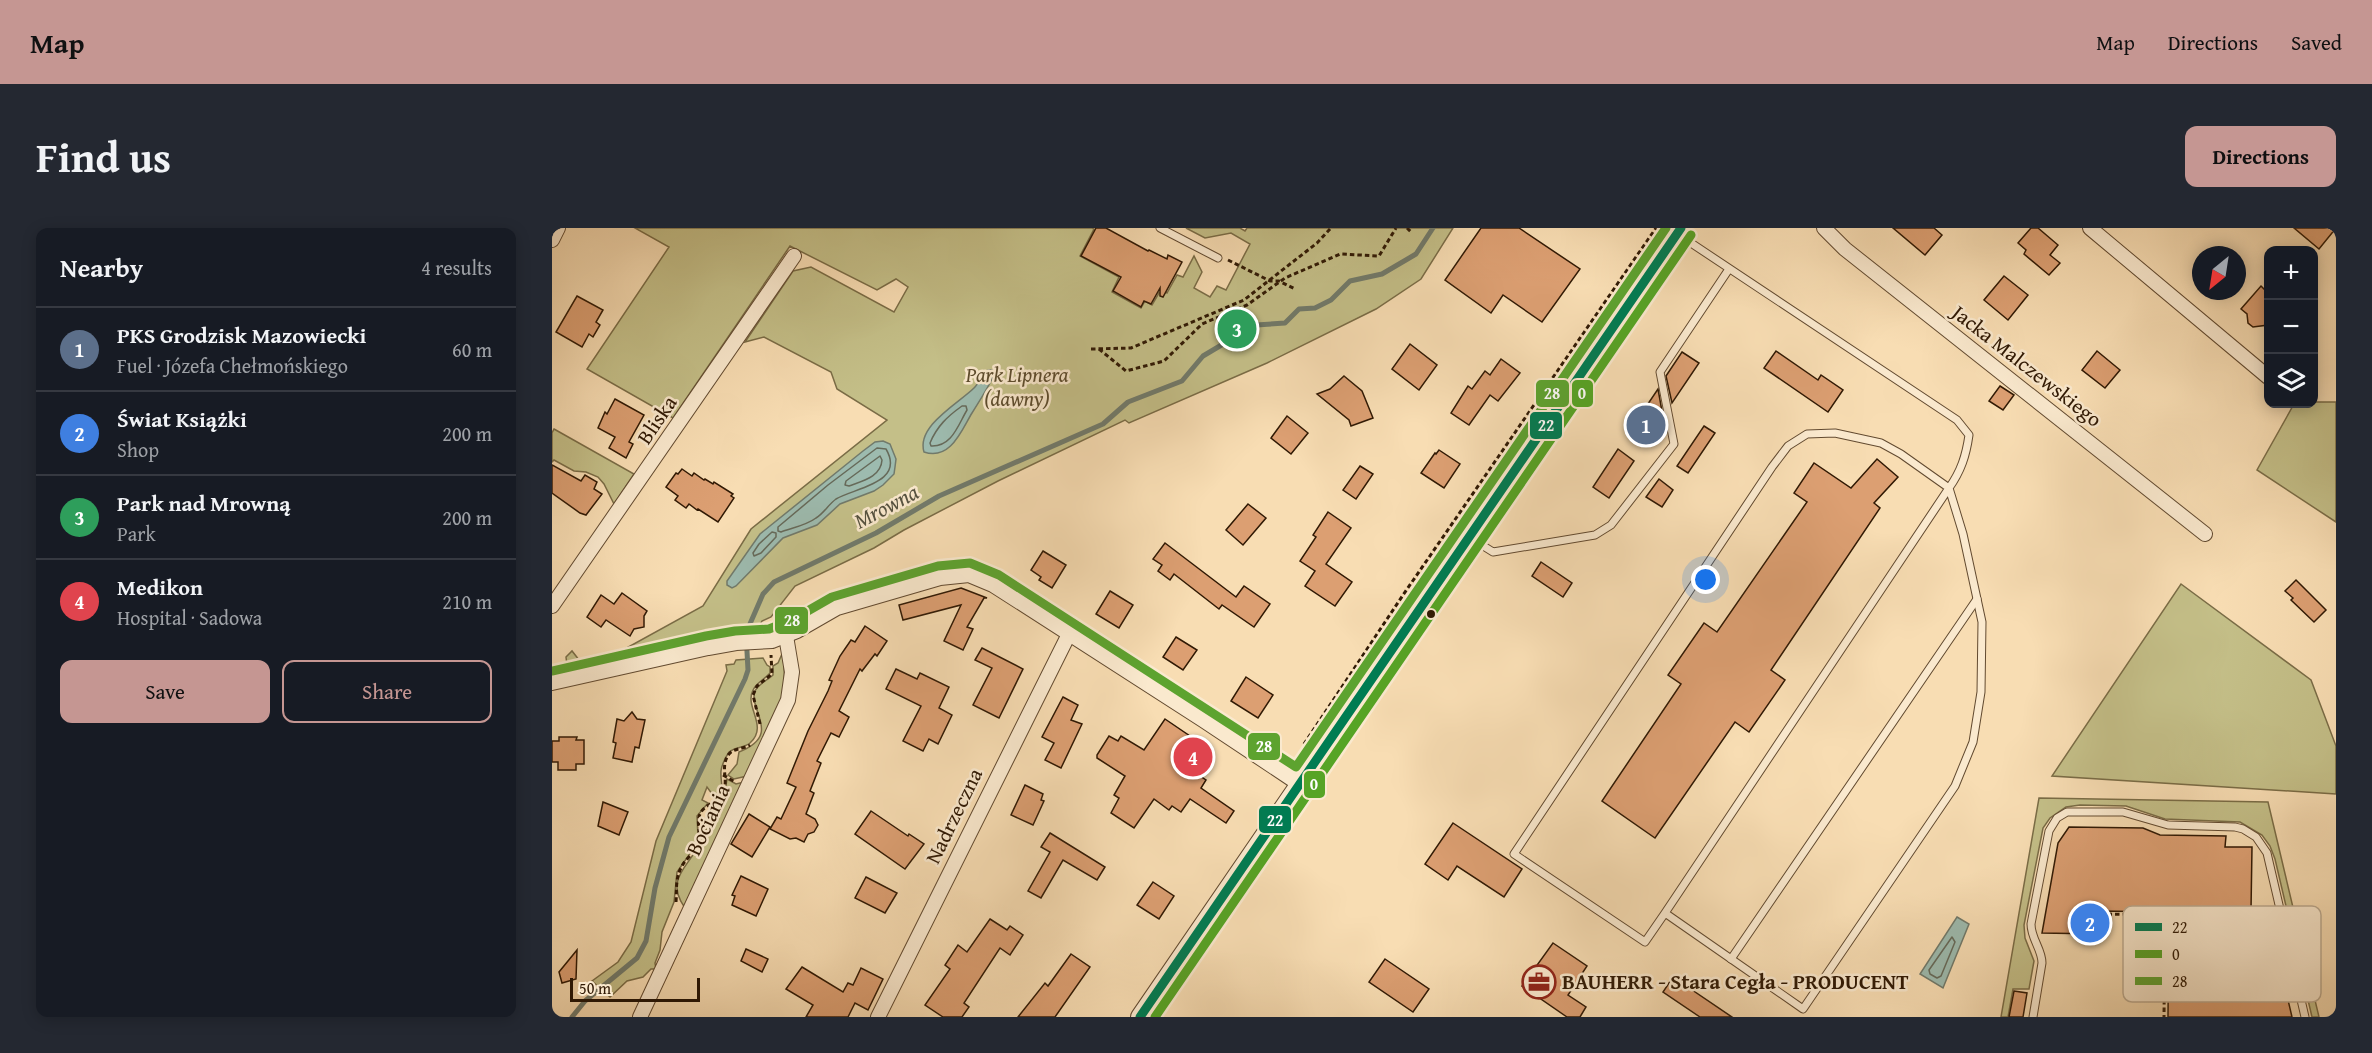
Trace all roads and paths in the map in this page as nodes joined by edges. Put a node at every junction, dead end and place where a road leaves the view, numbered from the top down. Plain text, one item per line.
1 (558, 228) edge
2 (1160, 228) edge
3 (1331, 228) edge
4 (1396, 228) edge
5 (1407, 228) edge
6 (1656, 228) edge
7 (1824, 228) edge
8 (2090, 228) edge
9 (1679, 231) edge
10 (1411, 232) dead end
11 (552, 240) edge
12 (794, 256) dead end
13 (1218, 258) joint
14 (1730, 269) junction
15 (1270, 281) junction
16 (1279, 281) junction
17 (1295, 289) dead end
18 (1091, 349) dead end
19 (1099, 349) junction
20 (2264, 374) edge
21 (1949, 488) junction
22 (2205, 534) dead end
23 (1469, 537) junction
24 (1977, 599) junction
25 (552, 606) edge
26 (1069, 634) junction
27 (786, 636) junction
28 (771, 654) dead end
29 (552, 683) edge
30 (760, 729) dead end
31 (754, 741) dead end
32 (1303, 745) dead end
33 (1299, 784) junction
34 (713, 802) junction
35 (699, 829) junction
36 (675, 906) dead end
37 (2279, 906) edge
38 (1665, 913) junction
39 (2100, 914) dead end
40 (2123, 914) edge
41 (1731, 959) junction
42 (2164, 1002) edge
43 (2302, 1002) edge
44 (640, 1017) edge
45 (878, 1017) edge
46 (1140, 1017) edge
47 (2032, 1017) edge
48 (2164, 1017) edge
49 (2305, 1017) edge

1 - 11 street
2 - 13 lane
3 - 15 path
4 - 16 path
5 - 10 path
6 - 32 path
7 - 22 street, Jacka Malczewskiego
8 - 20 street
9 - 14 lane
9 - 23 street
12 - 25 street, Bliska
13 - 15 path
14 - 21 lane
14 - 23 lane
15 - 16 path
15 - 19 path
16 - 17 path
16 - 19 path
18 - 19 path
21 - 24 lane
21 - 38 lane
21 - 38 lane
23 - 33 street
24 - 41 lane
24 - 41 lane
26 - 27 street
26 - 33 street
26 - 45 street, Nadrzeczna
27 - 29 street
27 - 44 street, Bociania
28 - 30 path
31 - 34 path
33 - 46 street
34 - 35 path
34 - 35 path
35 - 36 path
37 - 47 lane
38 - 41 lane
39 - 40 path
42 - 48 path
43 - 49 lane

